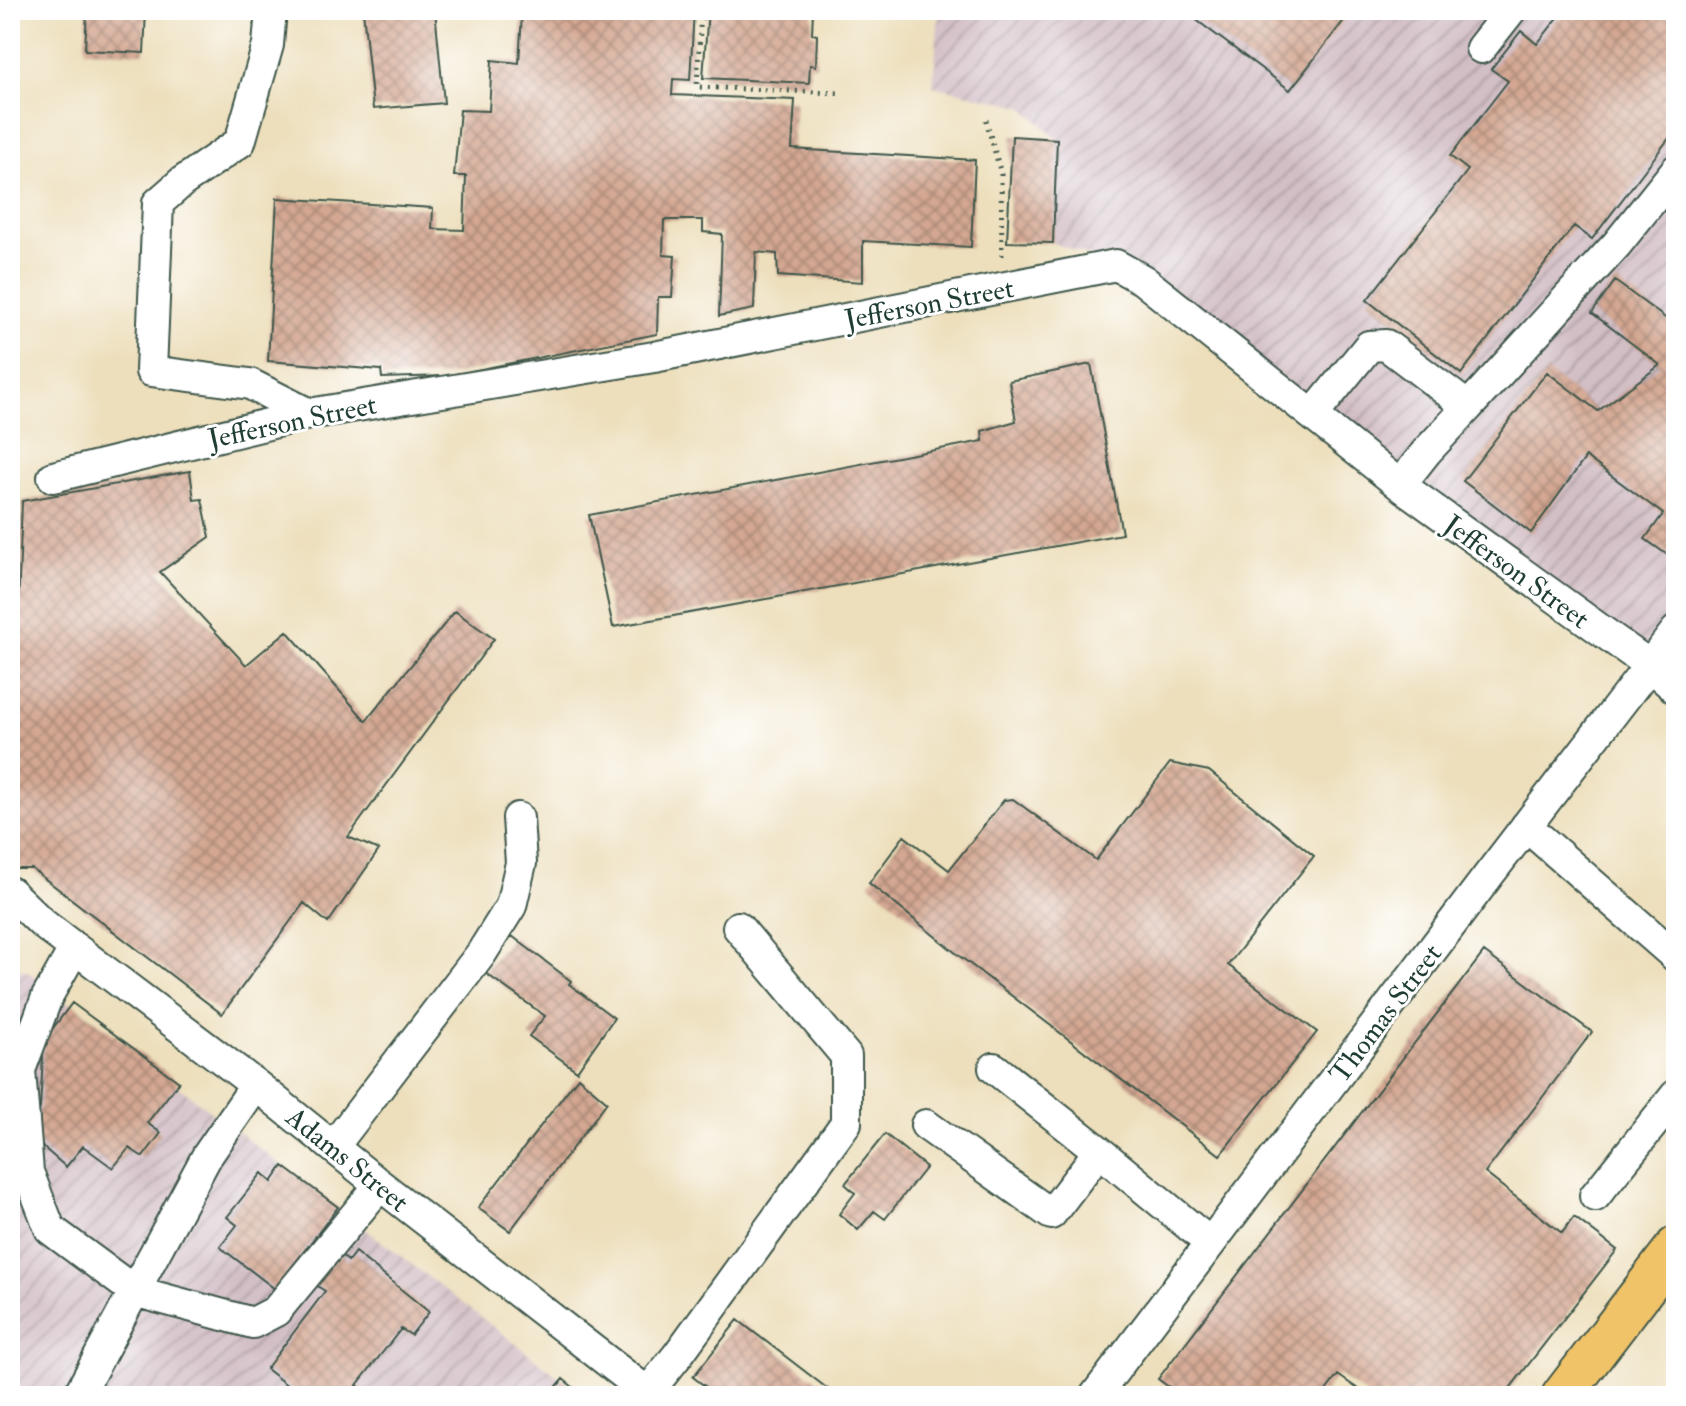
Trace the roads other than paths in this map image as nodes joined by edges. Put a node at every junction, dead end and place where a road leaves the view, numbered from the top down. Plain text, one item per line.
1 (271, 10) edge
2 (1511, 10) edge
3 (1481, 48) dead end
4 (1676, 170) edge
5 (1468, 407) junction
6 (309, 414) junction
7 (1313, 415) junction
8 (53, 477) dead end
9 (1400, 485) junction
10 (1676, 631) edge
11 (1649, 665) junction
12 (1676, 689) edge
13 (518, 818) dead end
14 (1526, 826) junction
15 (10, 892) edge
16 (738, 927) dead end
17 (74, 949) junction
18 (1676, 957) edge
19 (994, 1068) dead end
20 (256, 1085) junction
21 (1676, 1095) edge
22 (926, 1125) dead end
23 (333, 1147) junction
24 (1099, 1151) junction
25 (380, 1185) junction
26 (1595, 1196) dead end
27 (1210, 1243) junction
28 (1676, 1247) edge
29 (134, 1291) junction
30 (650, 1394) edge
31 (78, 1396) edge
32 (1095, 1396) edge
33 (1562, 1396) edge

1 - 6 street
2 - 3 street
4 - 5 street
5 - 7 street
5 - 9 street
6 - 7 street, Jefferson Street
6 - 8 street, Jefferson Street
7 - 9 street, Jefferson Street
9 - 11 street, Jefferson Street
10 - 11 street, Thomas Street
11 - 12 street, Jefferson Street
11 - 14 street, Thomas Street
13 - 23 street
14 - 18 street
14 - 27 street, Thomas Street
15 - 17 street, Adams Street
16 - 30 street
17 - 20 street, Adams Street
17 - 29 street
19 - 24 street
20 - 23 street, Adams Street
20 - 29 street
21 - 26 street
22 - 24 street
23 - 25 street, Adams Street
24 - 27 street
25 - 29 street
25 - 30 street, Adams Street
27 - 32 street, Thomas Street
28 - 33 main road
29 - 31 street

